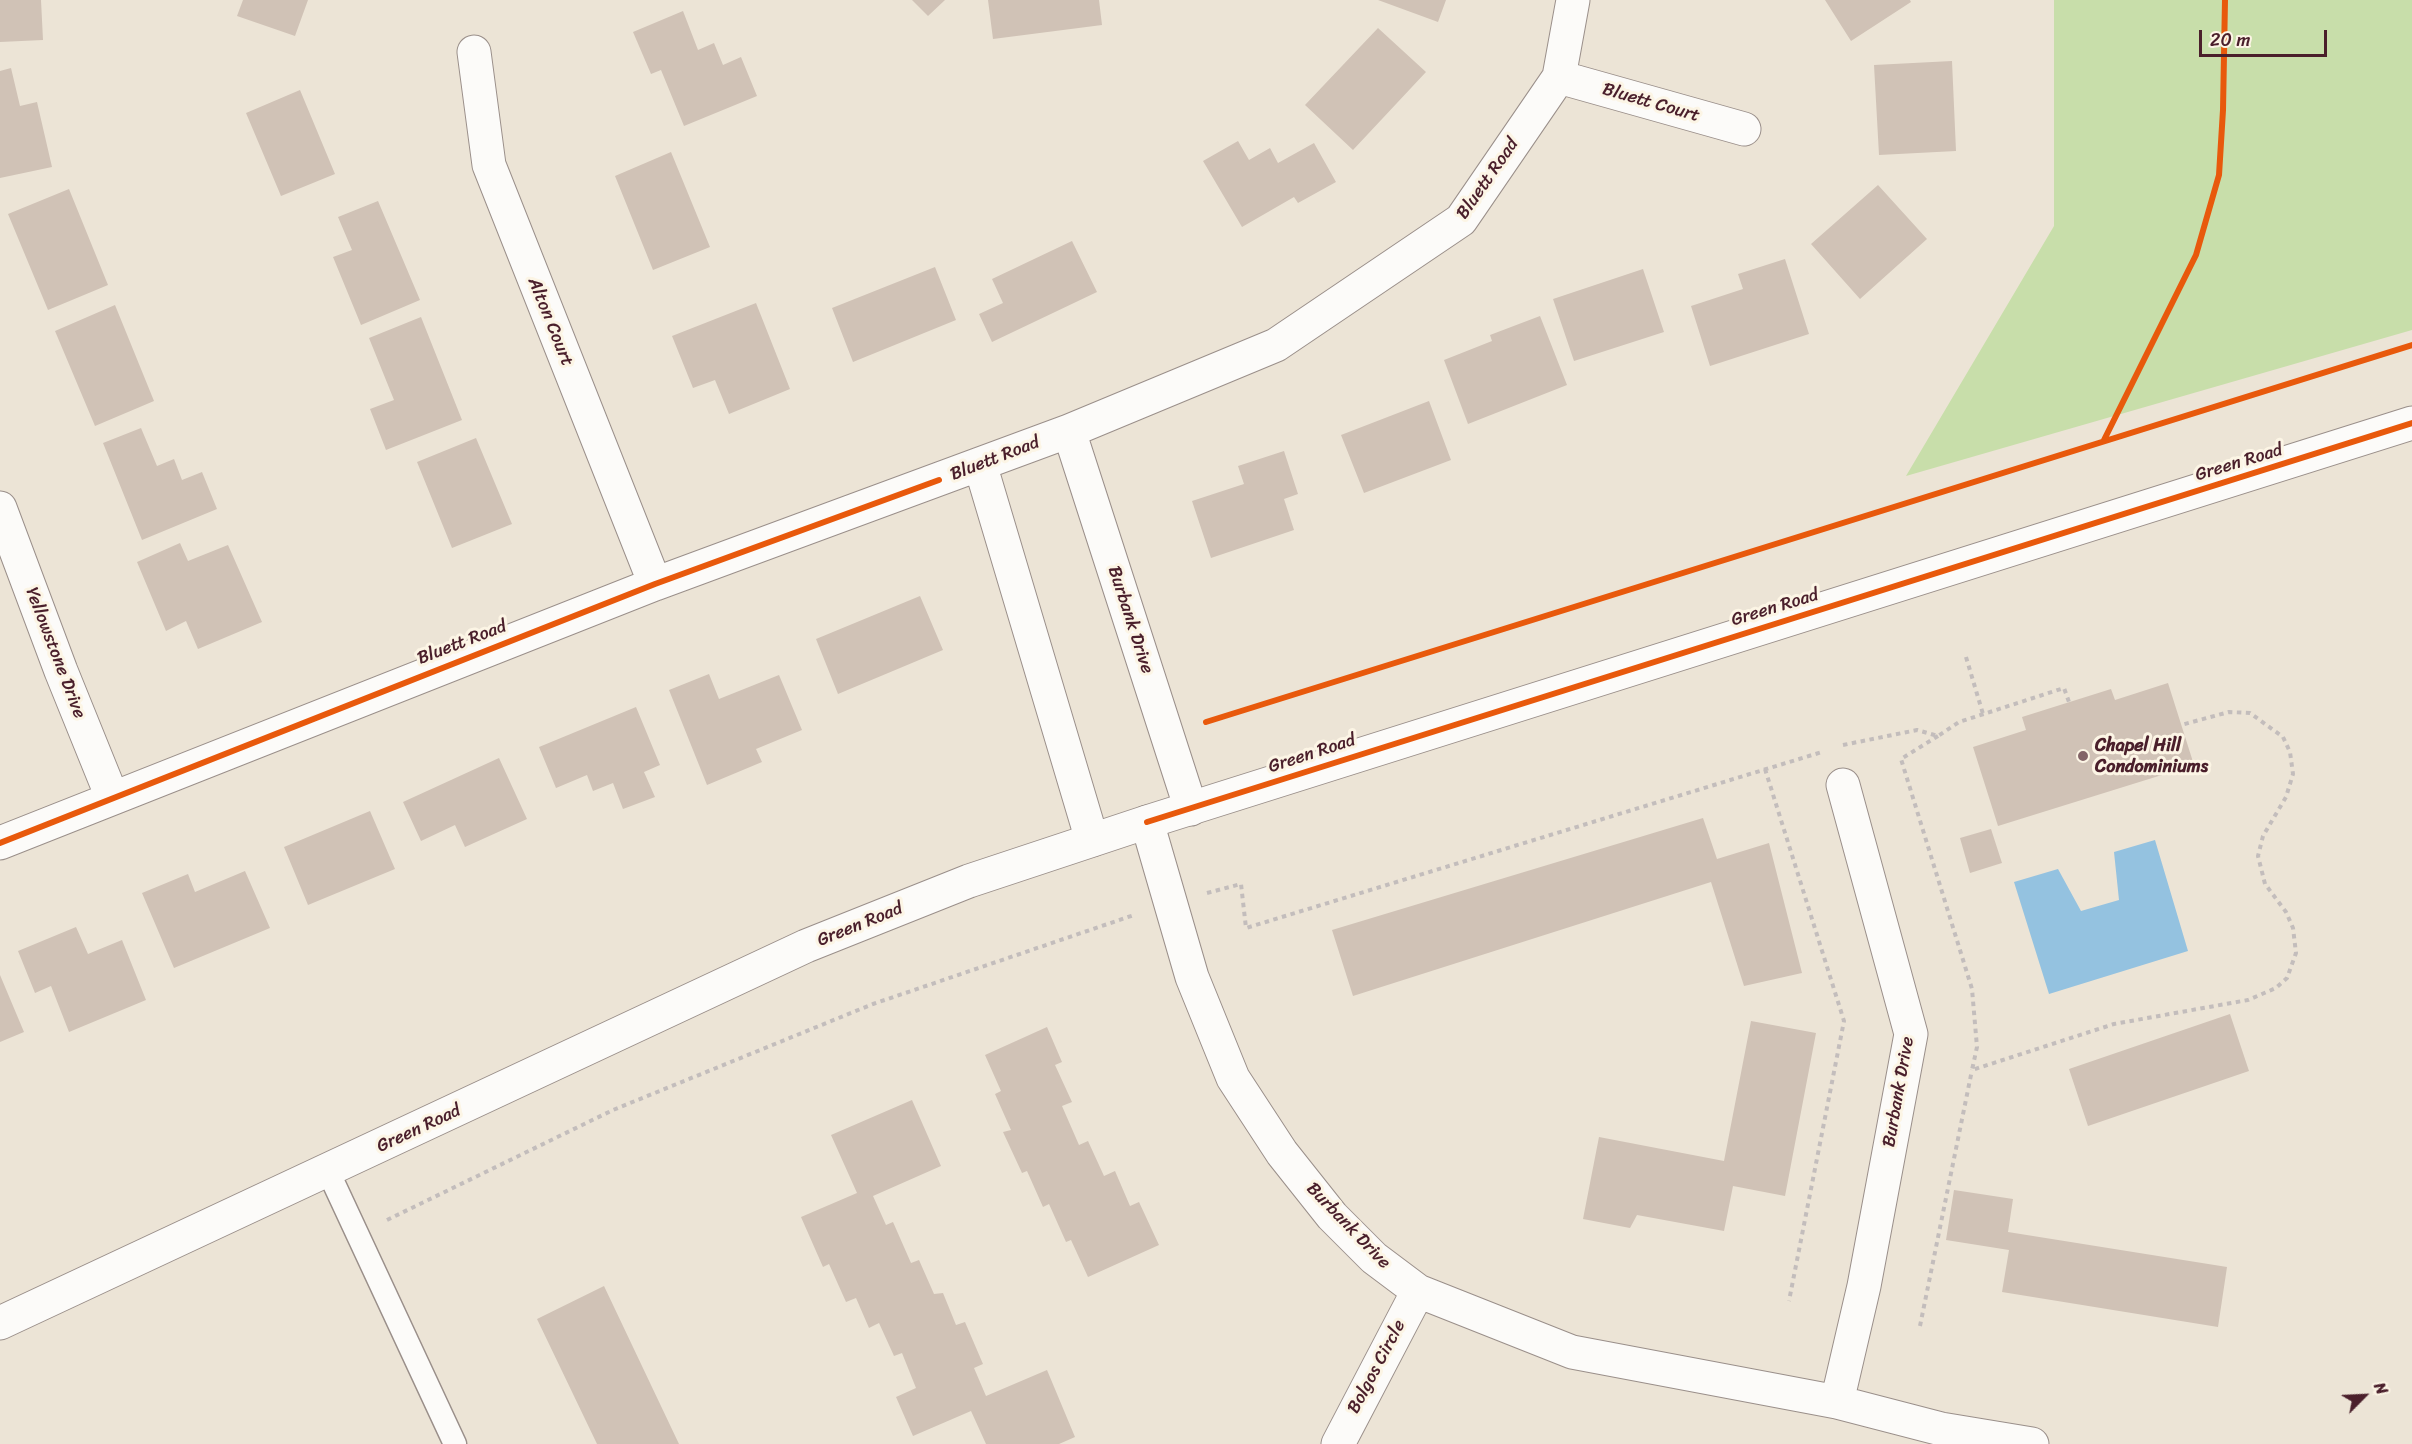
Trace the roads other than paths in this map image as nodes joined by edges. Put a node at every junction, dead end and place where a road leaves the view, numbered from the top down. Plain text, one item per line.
1 (1573, 0) edge
2 (474, 52) dead end
3 (1559, 77) junction
4 (1744, 129) dead end
5 (2412, 423) edge
6 (1069, 431) junction
7 (980, 464) junction
8 (0, 508) edge
9 (655, 584) junction
10 (1843, 785) dead end
11 (112, 797) junction
12 (1191, 808) junction
13 (1147, 822) junction
14 (1092, 840) junction
15 (0, 843) edge
16 (328, 1171) junction
17 (1418, 1291) junction
18 (0, 1323) edge
19 (1837, 1402) junction
20 (455, 1444) edge
21 (1338, 1444) edge
22 (2032, 1444) edge

1 - 3 street, Bluett Road
2 - 9 street, Alton Court
3 - 4 street, Bluett Court
3 - 6 street, Bluett Road
5 - 12 street, Green Road
6 - 7 street, Bluett Road
6 - 12 street, Burbank Drive
7 - 9 street, Bluett Road
7 - 14 street
8 - 11 street, Yellowstone Drive
9 - 11 street, Bluett Road
10 - 19 street, Burbank Drive
11 - 15 street, Bluett Road
12 - 13 street, Green Road
13 - 14 street, Green Road
13 - 17 street, Burbank Drive
14 - 16 street, Green Road
16 - 18 street, Green Road
16 - 20 lane
17 - 19 street, Burbank Drive
17 - 21 street, Bolgos Circle
19 - 22 street, Burbank Drive

